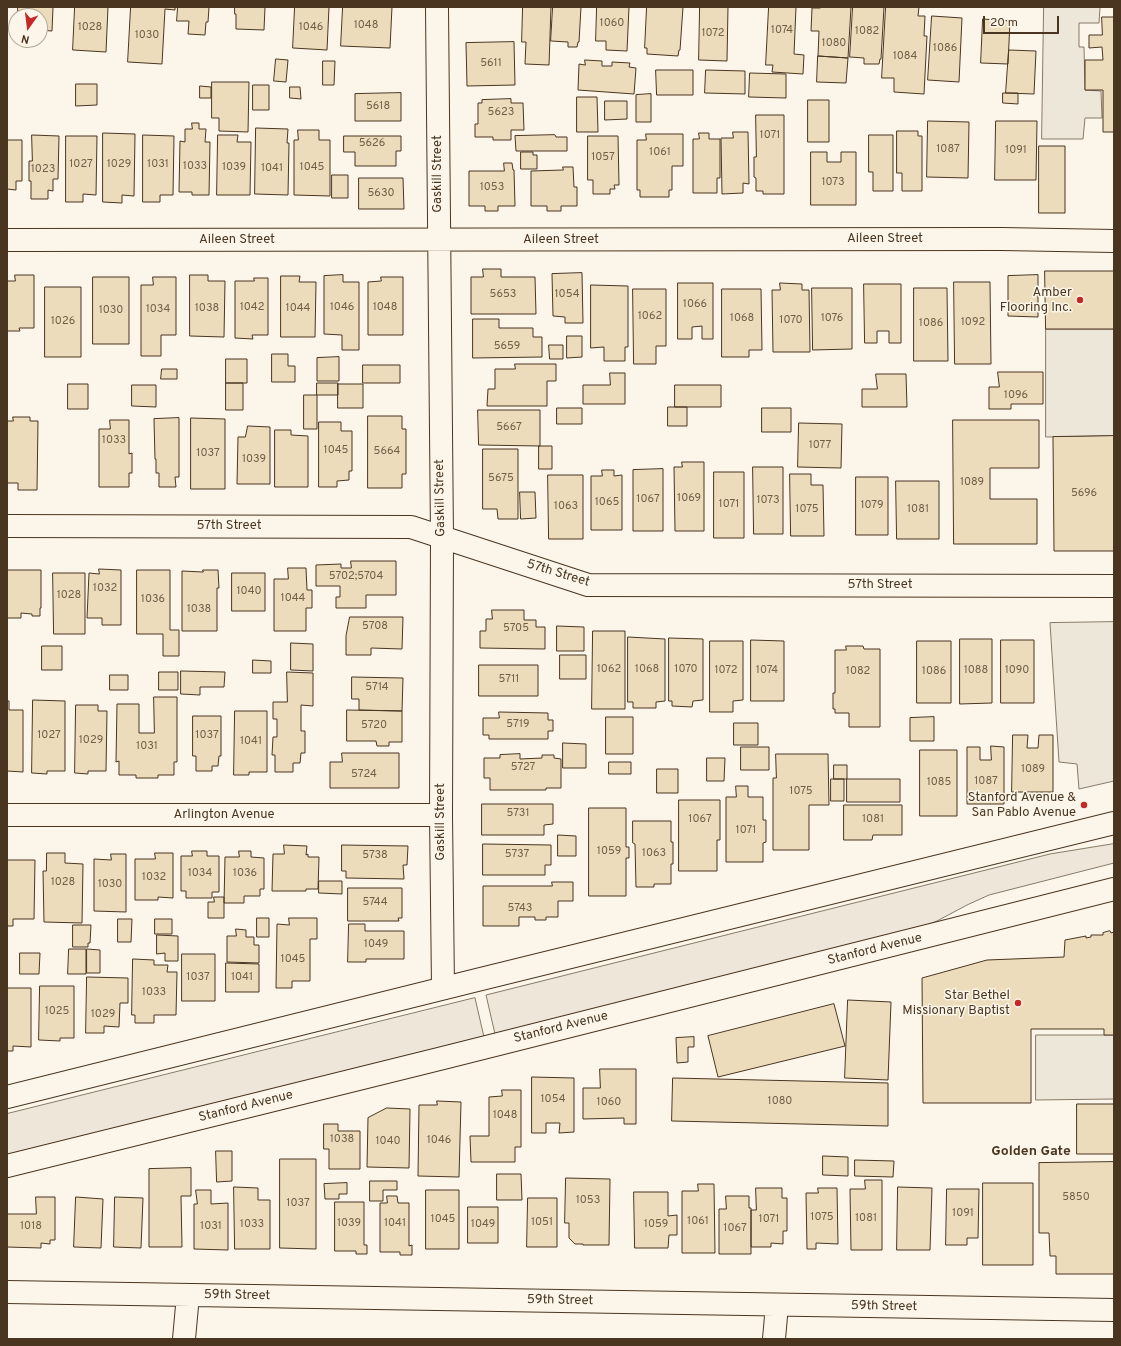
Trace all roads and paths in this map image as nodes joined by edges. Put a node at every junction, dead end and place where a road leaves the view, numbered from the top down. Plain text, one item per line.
1 (437, 7) edge
2 (7, 240) edge
3 (438, 240) junction
4 (1114, 240) edge
5 (7, 526) edge
6 (442, 537) junction
7 (1114, 586) edge
8 (441, 814) junction
9 (7, 815) edge
10 (1114, 823) edge
11 (1114, 889) edge
12 (443, 988) junction
13 (7, 1097) edge
14 (7, 1166) edge
15 (7, 1292) edge
16 (188, 1295) junction
17 (777, 1305) junction
18 (1114, 1310) edge
19 (184, 1339) edge
20 (774, 1339) edge

1 - 3 street, Gaskill Street
2 - 3 street, Aileen Street
3 - 4 street, Aileen Street
3 - 6 street, Gaskill Street
5 - 6 street, 57th Street
6 - 7 street, 57th Street
6 - 8 street, Gaskill Street
8 - 9 street, Arlington Avenue
8 - 12 street, Gaskill Street
10 - 12 street
11 - 14 street, Stanford Avenue
12 - 13 street
15 - 16 street, 59th Street
16 - 17 street, 59th Street
16 - 19 street
17 - 18 street, 59th Street
17 - 20 street

